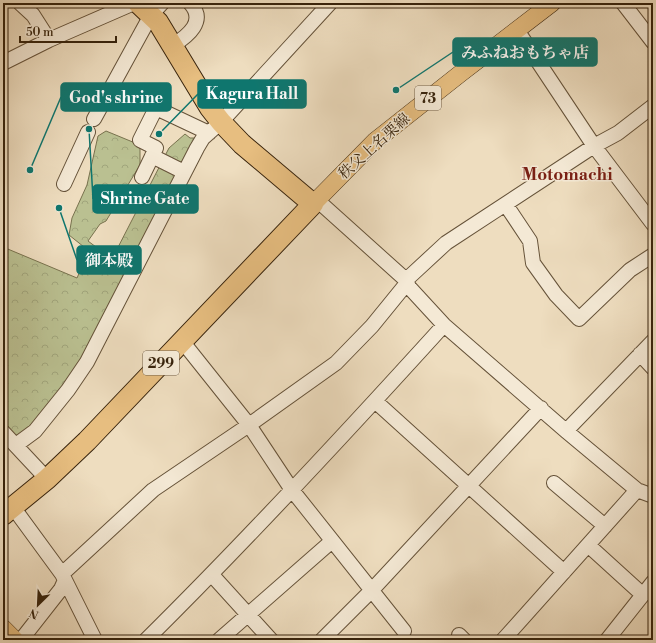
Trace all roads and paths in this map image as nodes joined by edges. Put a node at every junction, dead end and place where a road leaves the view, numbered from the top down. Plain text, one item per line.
1 (20, 3) edge
2 (134, 3) edge
3 (190, 3) edge
4 (330, 3) edge
5 (623, 3) edge
6 (542, 6) edge
7 (151, 7) edge
8 (517, 30) junction
9 (50, 40) junction
10 (653, 42) edge
11 (172, 46) junction
12 (3, 63) edge
13 (653, 106) edge
14 (215, 128) junction
15 (594, 146) junction
16 (152, 156) junction
17 (184, 172) junction
18 (142, 177) dead end
19 (64, 184) dead end
20 (315, 202) junction
21 (506, 205) junction
22 (653, 224) edge
23 (653, 255) edge
24 (406, 282) junction
25 (444, 325) junction
26 (182, 341) junction
27 (653, 341) edge
28 (640, 354) junction
29 (653, 368) edge
30 (375, 400) junction
31 (541, 408) junction
32 (249, 425) junction
33 (566, 431) junction
34 (3, 432) edge
35 (16, 446) junction
36 (47, 479) junction
37 (554, 483) dead end
38 (470, 487) junction
39 (292, 490) junction
40 (637, 490) junction
41 (653, 496) edge
42 (8, 511) edge
43 (605, 526) junction
44 (332, 541) junction
45 (588, 545) junction
46 (564, 572) junction
47 (212, 575) junction
48 (64, 577) junction
49 (653, 582) edge
50 (371, 592) junction
51 (643, 595) junction
52 (248, 615) junction
53 (3, 628) edge
54 (404, 631) dead end
55 (16, 640) edge
56 (20, 640) edge
57 (95, 640) edge
58 (146, 640) edge
59 (219, 640) edge
60 (271, 640) edge
61 (322, 640) edge
62 (503, 640) edge
63 (607, 640) edge

1 - 9 street
2 - 9 street
3 - 11 street
4 - 14 street
5 - 10 street
6 - 8 main road, 秩父上名栗線 / 73
7 - 11 highway
7 - 19 street
8 - 15 street
8 - 20 main road, 秩父上名栗線 / 73
9 - 12 street
11 - 14 highway
13 - 15 street
14 - 16 street
14 - 17 street
14 - 20 highway
15 - 21 street
15 - 22 street
16 - 17 street
16 - 18 street
17 - 35 street
20 - 24 street
20 - 26 highway, 299
21 - 23 street
21 - 24 street
24 - 25 street
24 - 32 street
25 - 30 street
25 - 31 street
26 - 32 street
26 - 36 highway, 299
27 - 28 street
28 - 29 street
28 - 33 street
30 - 38 street
30 - 39 street
31 - 33 street
31 - 38 street
32 - 39 street
32 - 48 street
33 - 40 street
34 - 35 street
35 - 36 street
36 - 42 highway, 299
37 - 43 street
38 - 46 street
38 - 50 street
39 - 44 street
39 - 47 street
40 - 41 street
40 - 43 street
42 - 48 street
43 - 45 street
44 - 50 street
44 - 52 street
45 - 46 street
45 - 51 street
46 - 62 street
47 - 52 street
47 - 58 street
48 - 56 street
48 - 57 street
49 - 51 street
50 - 54 street
50 - 61 street
51 - 63 street
52 - 59 street
52 - 60 street
53 - 55 main road

